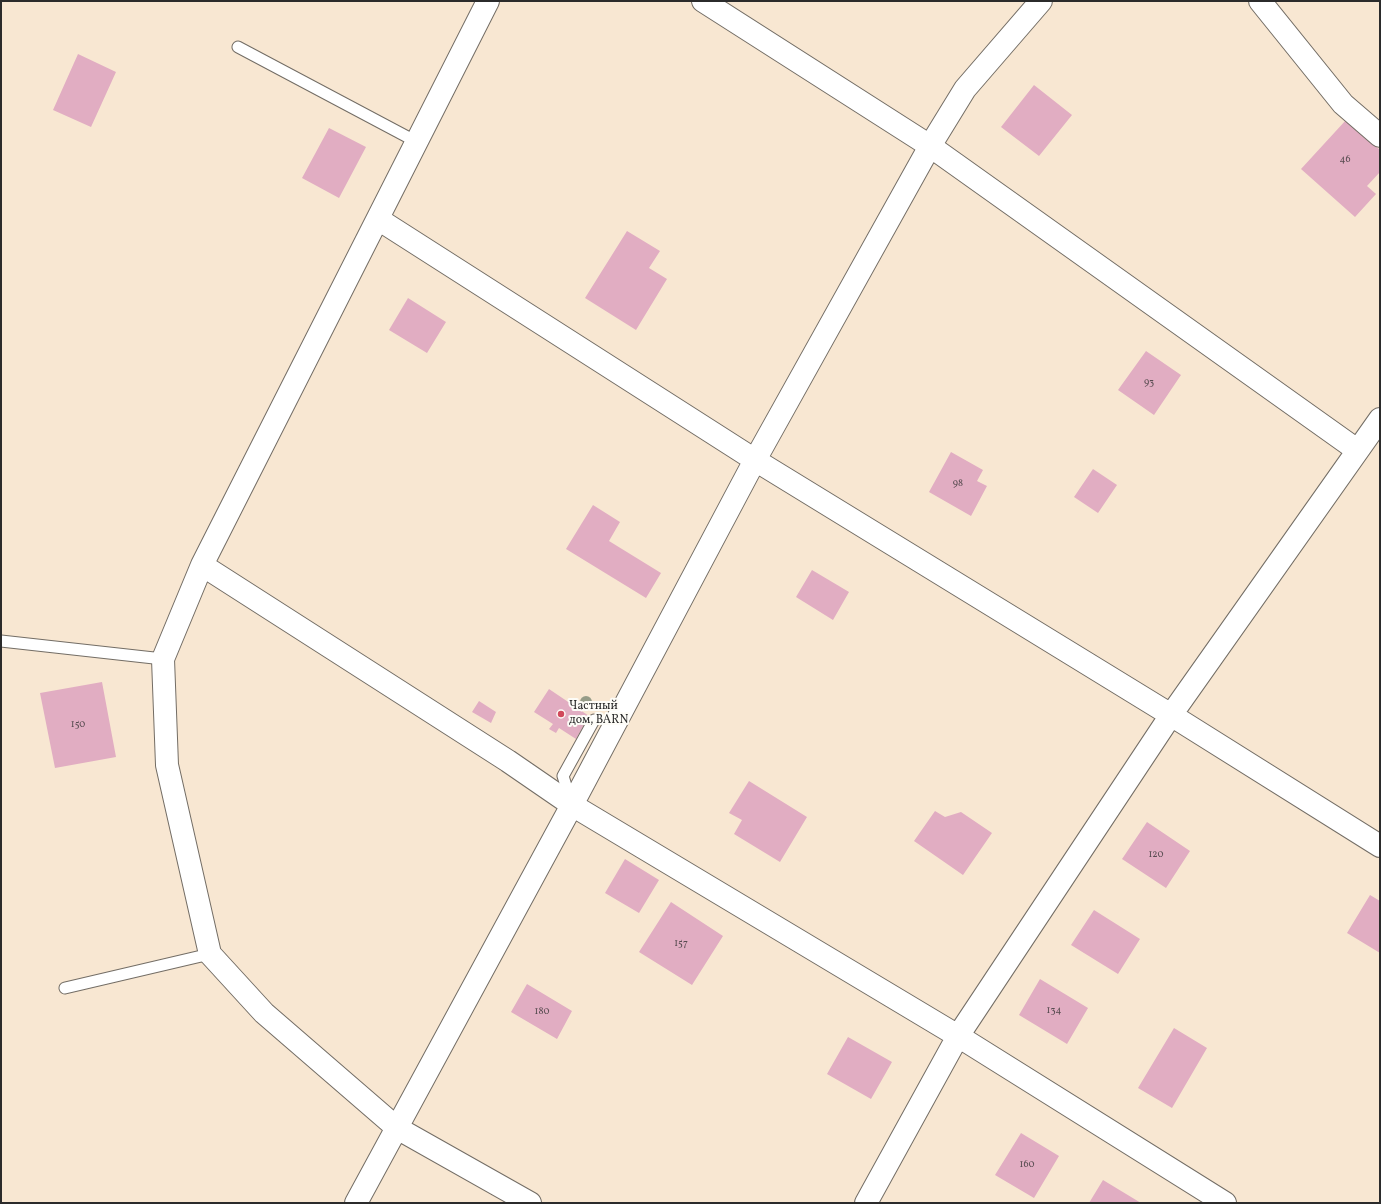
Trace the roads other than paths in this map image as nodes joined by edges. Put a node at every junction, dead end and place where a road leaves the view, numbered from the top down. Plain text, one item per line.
1 (488, 1) edge
2 (703, 1) edge
3 (1041, 1) edge
4 (1260, 1) edge
5 (238, 47) dead end
6 (1380, 136) edge
7 (417, 142) junction
8 (930, 146) junction
9 (378, 219) junction
10 (1380, 419) edge
11 (1357, 450) junction
12 (755, 460) junction
13 (202, 565) junction
14 (1, 642) edge
15 (163, 659) junction
16 (1171, 715) junction
17 (594, 720) dead end
18 (572, 805) junction
19 (1380, 846) edge
20 (210, 954) junction
21 (65, 988) dead end
22 (958, 1036) junction
23 (398, 1128) junction
24 (356, 1203) edge
25 (530, 1203) edge
26 (866, 1203) edge
27 (1225, 1203) edge

1 - 7 street
2 - 8 street
3 - 8 street
4 - 6 street
5 - 7 lane
7 - 9 street
8 - 11 street
8 - 12 street
9 - 12 street
9 - 13 street
10 - 11 street
11 - 16 street
12 - 16 street
12 - 18 street
13 - 15 street
13 - 18 street
14 - 15 lane
15 - 20 street
16 - 19 street
16 - 22 street
17 - 18 lane
18 - 22 street
18 - 23 street
20 - 21 lane
20 - 23 street
22 - 26 street
22 - 27 street
23 - 24 street
23 - 25 street

